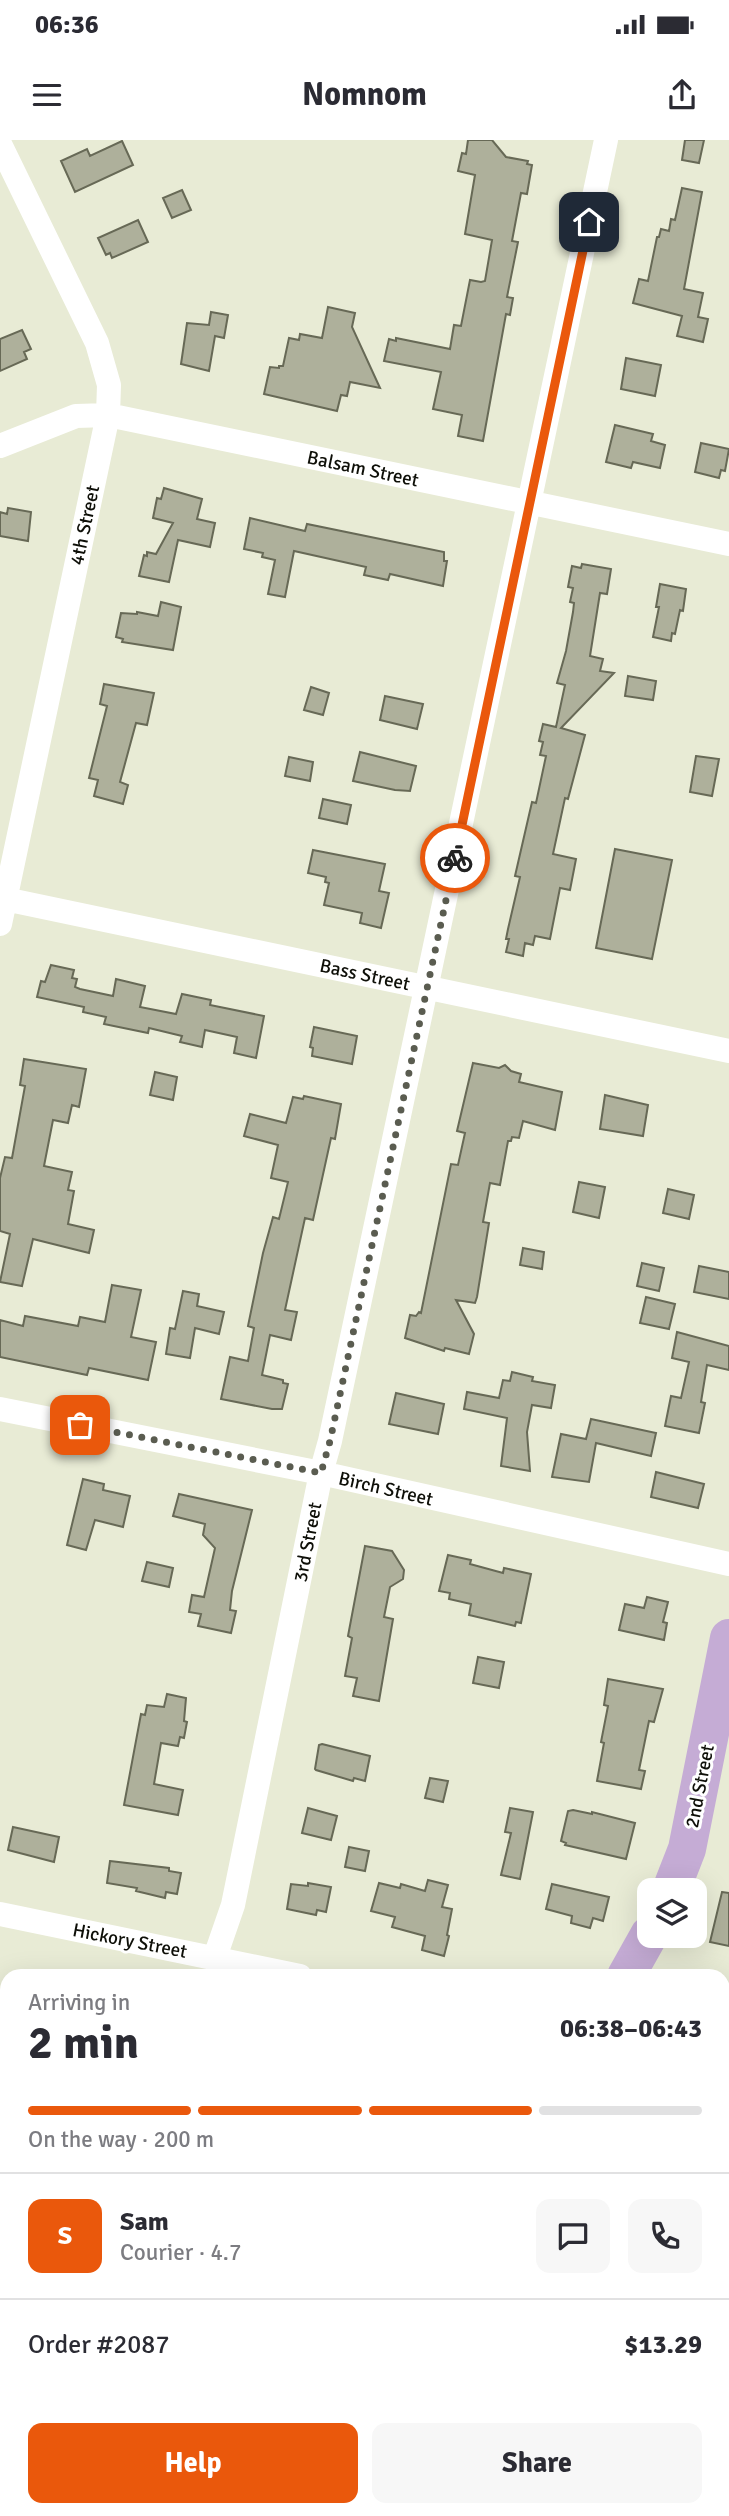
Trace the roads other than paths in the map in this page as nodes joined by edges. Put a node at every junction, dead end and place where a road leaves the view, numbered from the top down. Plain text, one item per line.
1 (606, 140) edge
2 (0, 144) edge
3 (108, 415) junction
4 (0, 446) edge
5 (529, 503) junction
6 (729, 544) edge
7 (3, 898) edge
8 (0, 925) edge
9 (428, 987) junction
10 (729, 1051) edge
11 (0, 1409) edge
12 (321, 1473) junction
13 (729, 1564) edge
14 (729, 1638) edge
15 (676, 1878) edge
16 (0, 1914) edge
17 (642, 1948) edge
18 (215, 1957) junction
19 (269, 1969) edge
20 (630, 1969) edge

1 - 5 street, 3rd Street
2 - 3 street, 4th Street
3 - 4 street, Balsam Street
3 - 5 street, Balsam Street
3 - 7 street, 4th Street
5 - 6 street, Balsam Street
5 - 9 street, 3rd Street
7 - 8 street, 4th Street
7 - 9 street, Bass Street
9 - 10 street, Bass Street
9 - 12 street, 3rd Street
11 - 12 street, Birch Street
12 - 13 street, Birch Street
12 - 18 street, 3rd Street
14 - 15 main road, 2nd Street
16 - 18 street, Hickory Street
17 - 20 main road
18 - 19 street, Hickory Street

